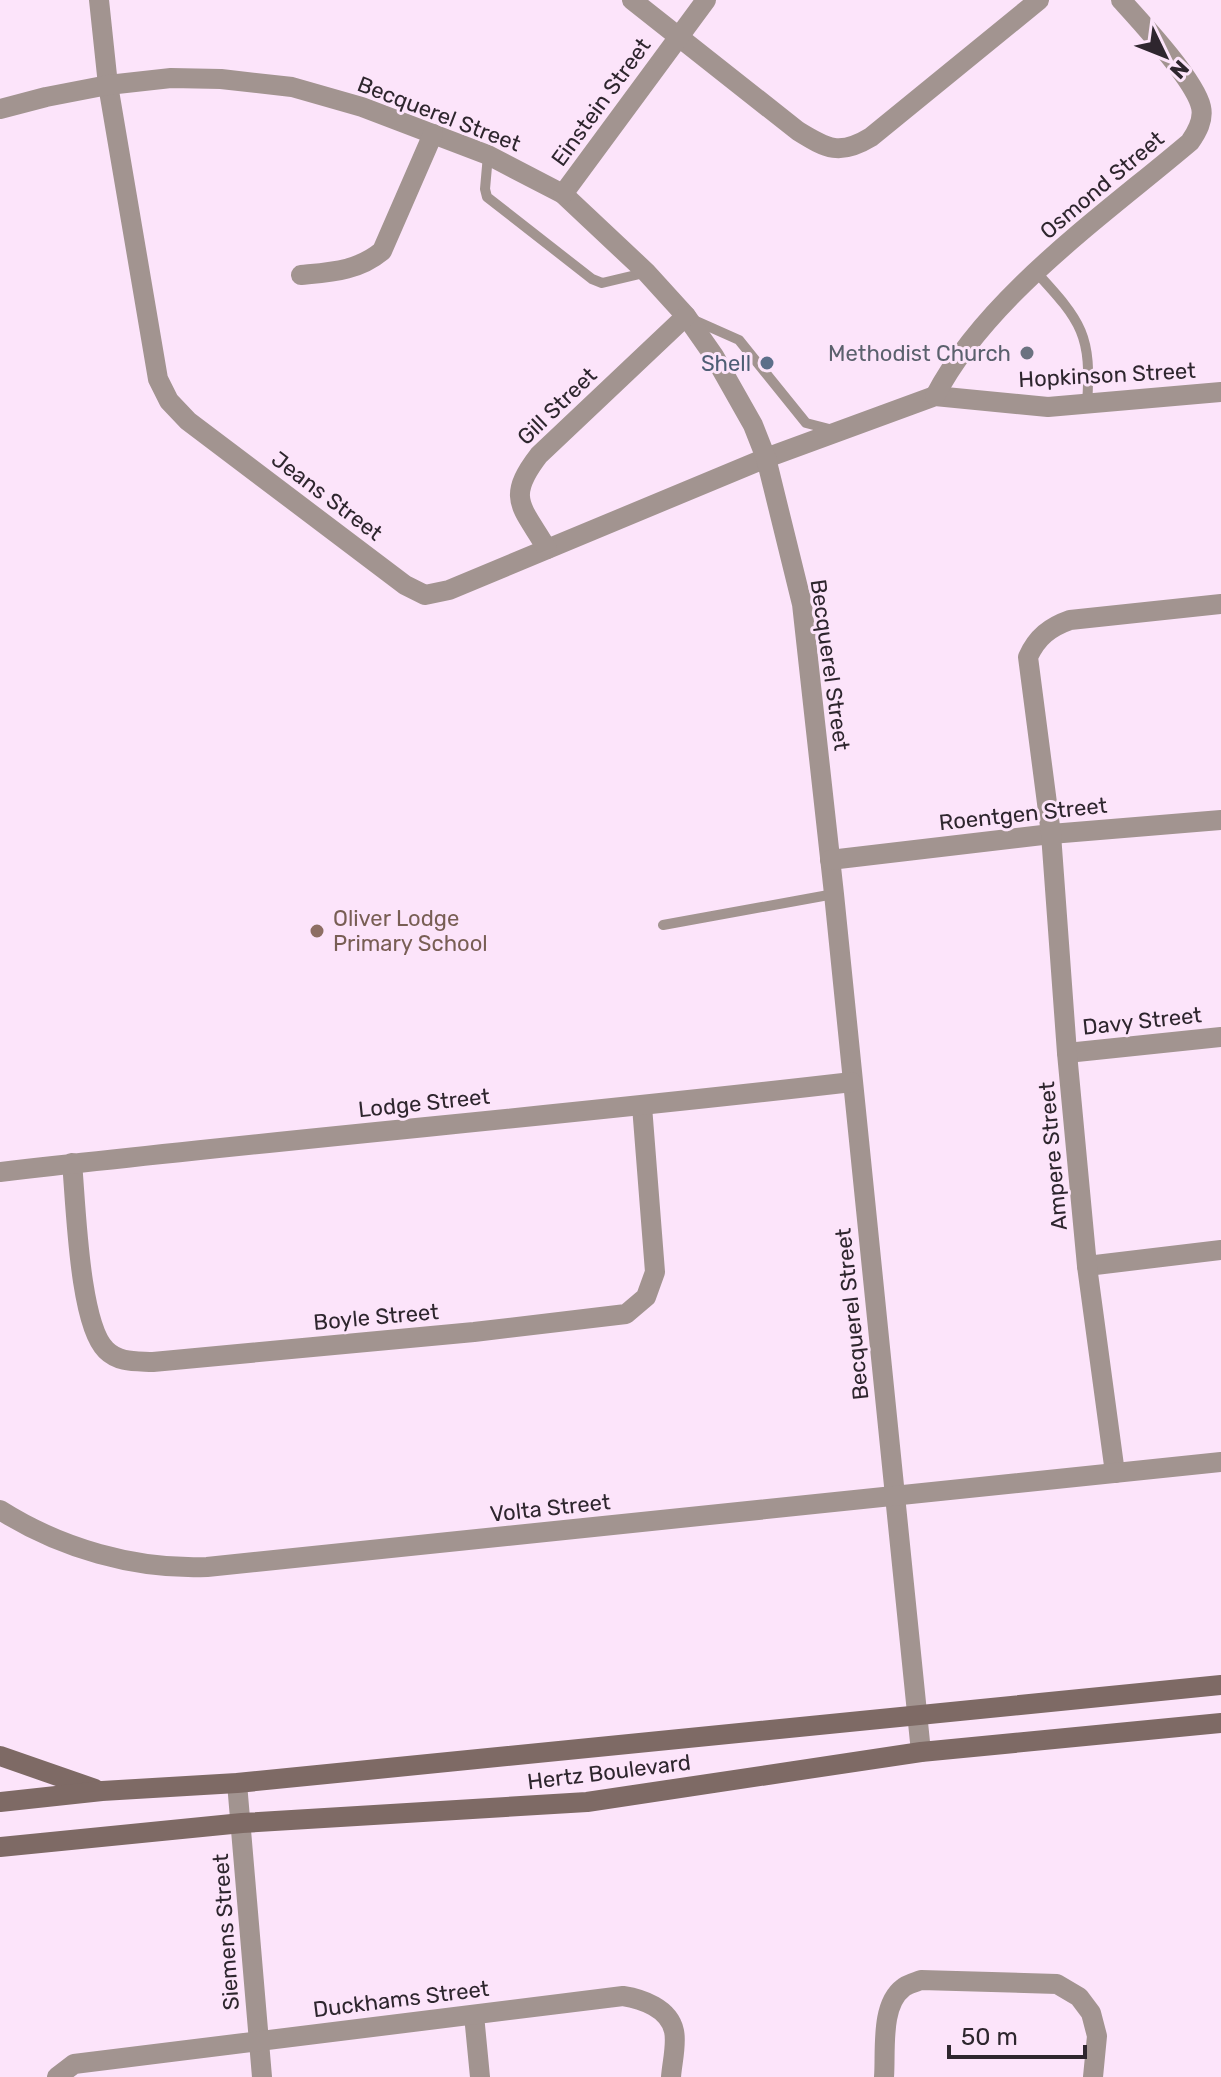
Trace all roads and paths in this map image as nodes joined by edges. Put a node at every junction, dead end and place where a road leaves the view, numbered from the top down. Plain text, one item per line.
1 (99, 0) edge
2 (632, 0) edge
3 (706, 0) edge
4 (1039, 0) edge
5 (1121, 0) edge
6 (680, 36) junction
7 (108, 85) junction
8 (0, 109) edge
9 (433, 134) junction
10 (488, 155) junction
11 (563, 194) junction
12 (646, 272) junction
13 (1036, 272) junction
14 (301, 275) dead end
15 (686, 316) junction
16 (1221, 392) edge
17 (935, 396) junction
18 (1087, 404) junction
19 (838, 432) junction
20 (766, 458) junction
21 (547, 549) junction
22 (1221, 604) edge
23 (1221, 820) edge
24 (1051, 834) junction
25 (830, 860) junction
26 (834, 894) junction
27 (663, 925) dead end
28 (1221, 1037) edge
29 (1067, 1053) junction
30 (852, 1082) junction
31 (642, 1106) junction
32 (72, 1163) junction
33 (0, 1172) edge
34 (1221, 1250) edge
35 (1087, 1266) junction
36 (1221, 1462) edge
37 (1115, 1473) junction
38 (895, 1496) junction
39 (0, 1510) edge
40 (1221, 1685) edge
41 (917, 1714) junction
42 (1221, 1723) edge
43 (921, 1752) junction
44 (0, 1756) edge
45 (237, 1783) junction
46 (102, 1791) junction
47 (0, 1802) edge
48 (242, 1823) junction
49 (0, 1847) edge
50 (474, 2015) junction
51 (258, 2040) junction
52 (66, 2071) edge
53 (262, 2077) edge
54 (480, 2077) edge
55 (671, 2077) edge
56 (884, 2077) edge
57 (1093, 2077) edge

1 - 7 street, Jeans Street
2 - 6 street
3 - 6 street, Einstein Street
4 - 6 street
5 - 13 street, Osmond Street
6 - 11 street, Einstein Street
7 - 8 street, Becquerel Street
7 - 9 street, Becquerel Street
7 - 21 street, Jeans Street
9 - 10 street, Becquerel Street
9 - 14 street
10 - 11 street, Becquerel Street
10 - 12 lane
11 - 12 street, Becquerel Street
12 - 15 street, Becquerel Street
13 - 17 street, Osmond Street
13 - 18 lane
15 - 19 lane
15 - 20 street, Becquerel Street
15 - 21 street, Gill Street
16 - 18 street, Hopkinson Street
17 - 18 street, Hopkinson Street
17 - 19 street, Hopkinson Street
19 - 20 street, Hopkinson Street
20 - 21 street, Jeans Street
20 - 25 street, Becquerel Street
22 - 24 street
23 - 24 street, Roentgen Street
24 - 25 street, Roentgen Street
24 - 29 street, Ampere Street
25 - 26 street, Becquerel Street
26 - 27 lane
26 - 30 street, Becquerel Street
28 - 29 street, Davy Street
29 - 35 street, Ampere Street
30 - 31 street, Lodge Street
30 - 38 street, Becquerel Street
31 - 32 street, Lodge Street
31 - 32 street, Boyle Street
32 - 33 street, Lodge Street
34 - 35 street
35 - 37 street, Ampere Street
36 - 37 street
37 - 38 street, Volta Street
38 - 39 street, Volta Street
38 - 41 street, Becquerel Street
40 - 41 street, Hertz Boulevard
41 - 43 street, Becquerel Street
41 - 45 street, Hertz Boulevard
42 - 43 street, Hertz Boulevard
43 - 48 street, Hertz Boulevard
44 - 46 street
45 - 46 street, Hertz Boulevard
45 - 48 street, Siemens Street
46 - 47 street, Hertz Boulevard
48 - 49 street, Hertz Boulevard
48 - 51 street, Siemens Street
50 - 51 street, Duckhams Street
50 - 54 street
50 - 55 street, Duckhams Street
51 - 52 street, Duckhams Street
51 - 53 street, Siemens Street
56 - 57 street

